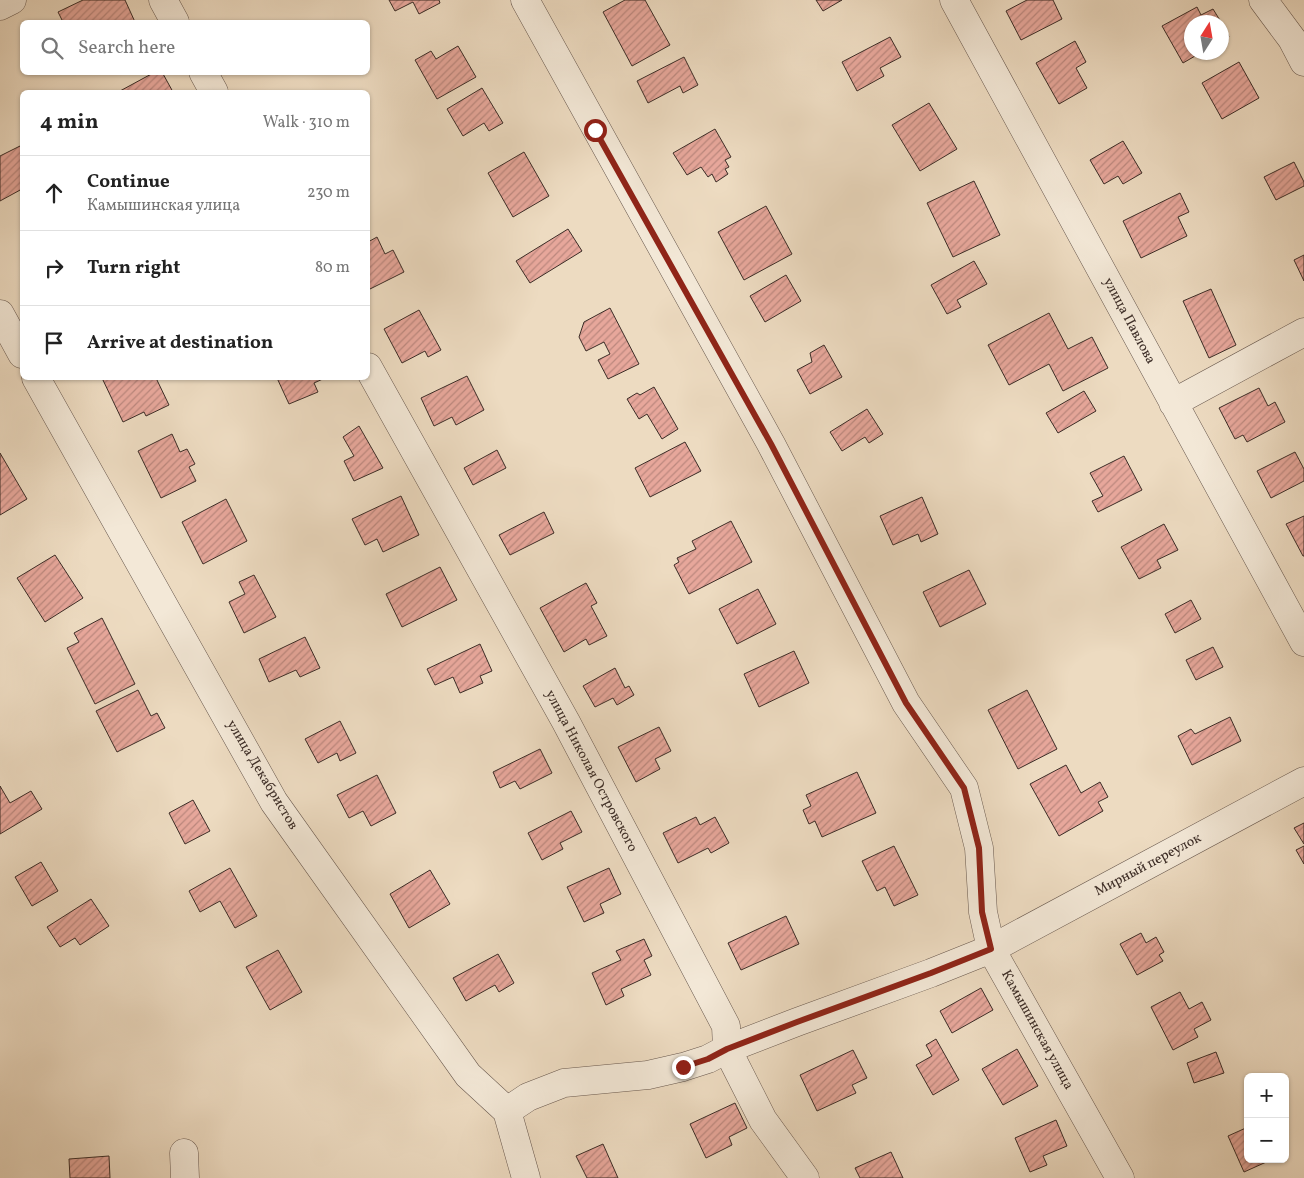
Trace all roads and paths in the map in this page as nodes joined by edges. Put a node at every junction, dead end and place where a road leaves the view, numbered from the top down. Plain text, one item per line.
1 (12, 0) edge
2 (162, 0) edge
3 (524, 0) edge
4 (954, 0) edge
5 (1263, 0) edge
6 (0, 6) edge
7 (174, 20) edge
8 (1304, 62) edge
9 (205, 75) edge
10 (213, 90) edge
11 (0, 314) edge
12 (1304, 332) edge
13 (20, 350) edge
14 (370, 371) edge
15 (37, 380) edge
16 (1173, 403) junction
17 (1304, 642) edge
18 (1304, 781) edge
19 (991, 949) junction
20 (727, 1049) junction
21 (507, 1111) junction
22 (526, 1178) edge
23 (805, 1178) edge
24 (1120, 1178) edge

1 - 6 street
2 - 7 street
3 - 19 street, Камышинская улица
4 - 16 street, улица Павлова
5 - 8 street
9 - 10 street
11 - 13 street
12 - 16 street
14 - 20 street, улица Николая Островского
15 - 21 street, улица Декабристов
16 - 17 street, улица Павлова
18 - 19 street, Мирный переулок
19 - 20 street, Мирный переулок
19 - 24 street, Камышинская улица
20 - 21 street, Мирный переулок
20 - 23 street, улица Николая Островского
21 - 22 street

